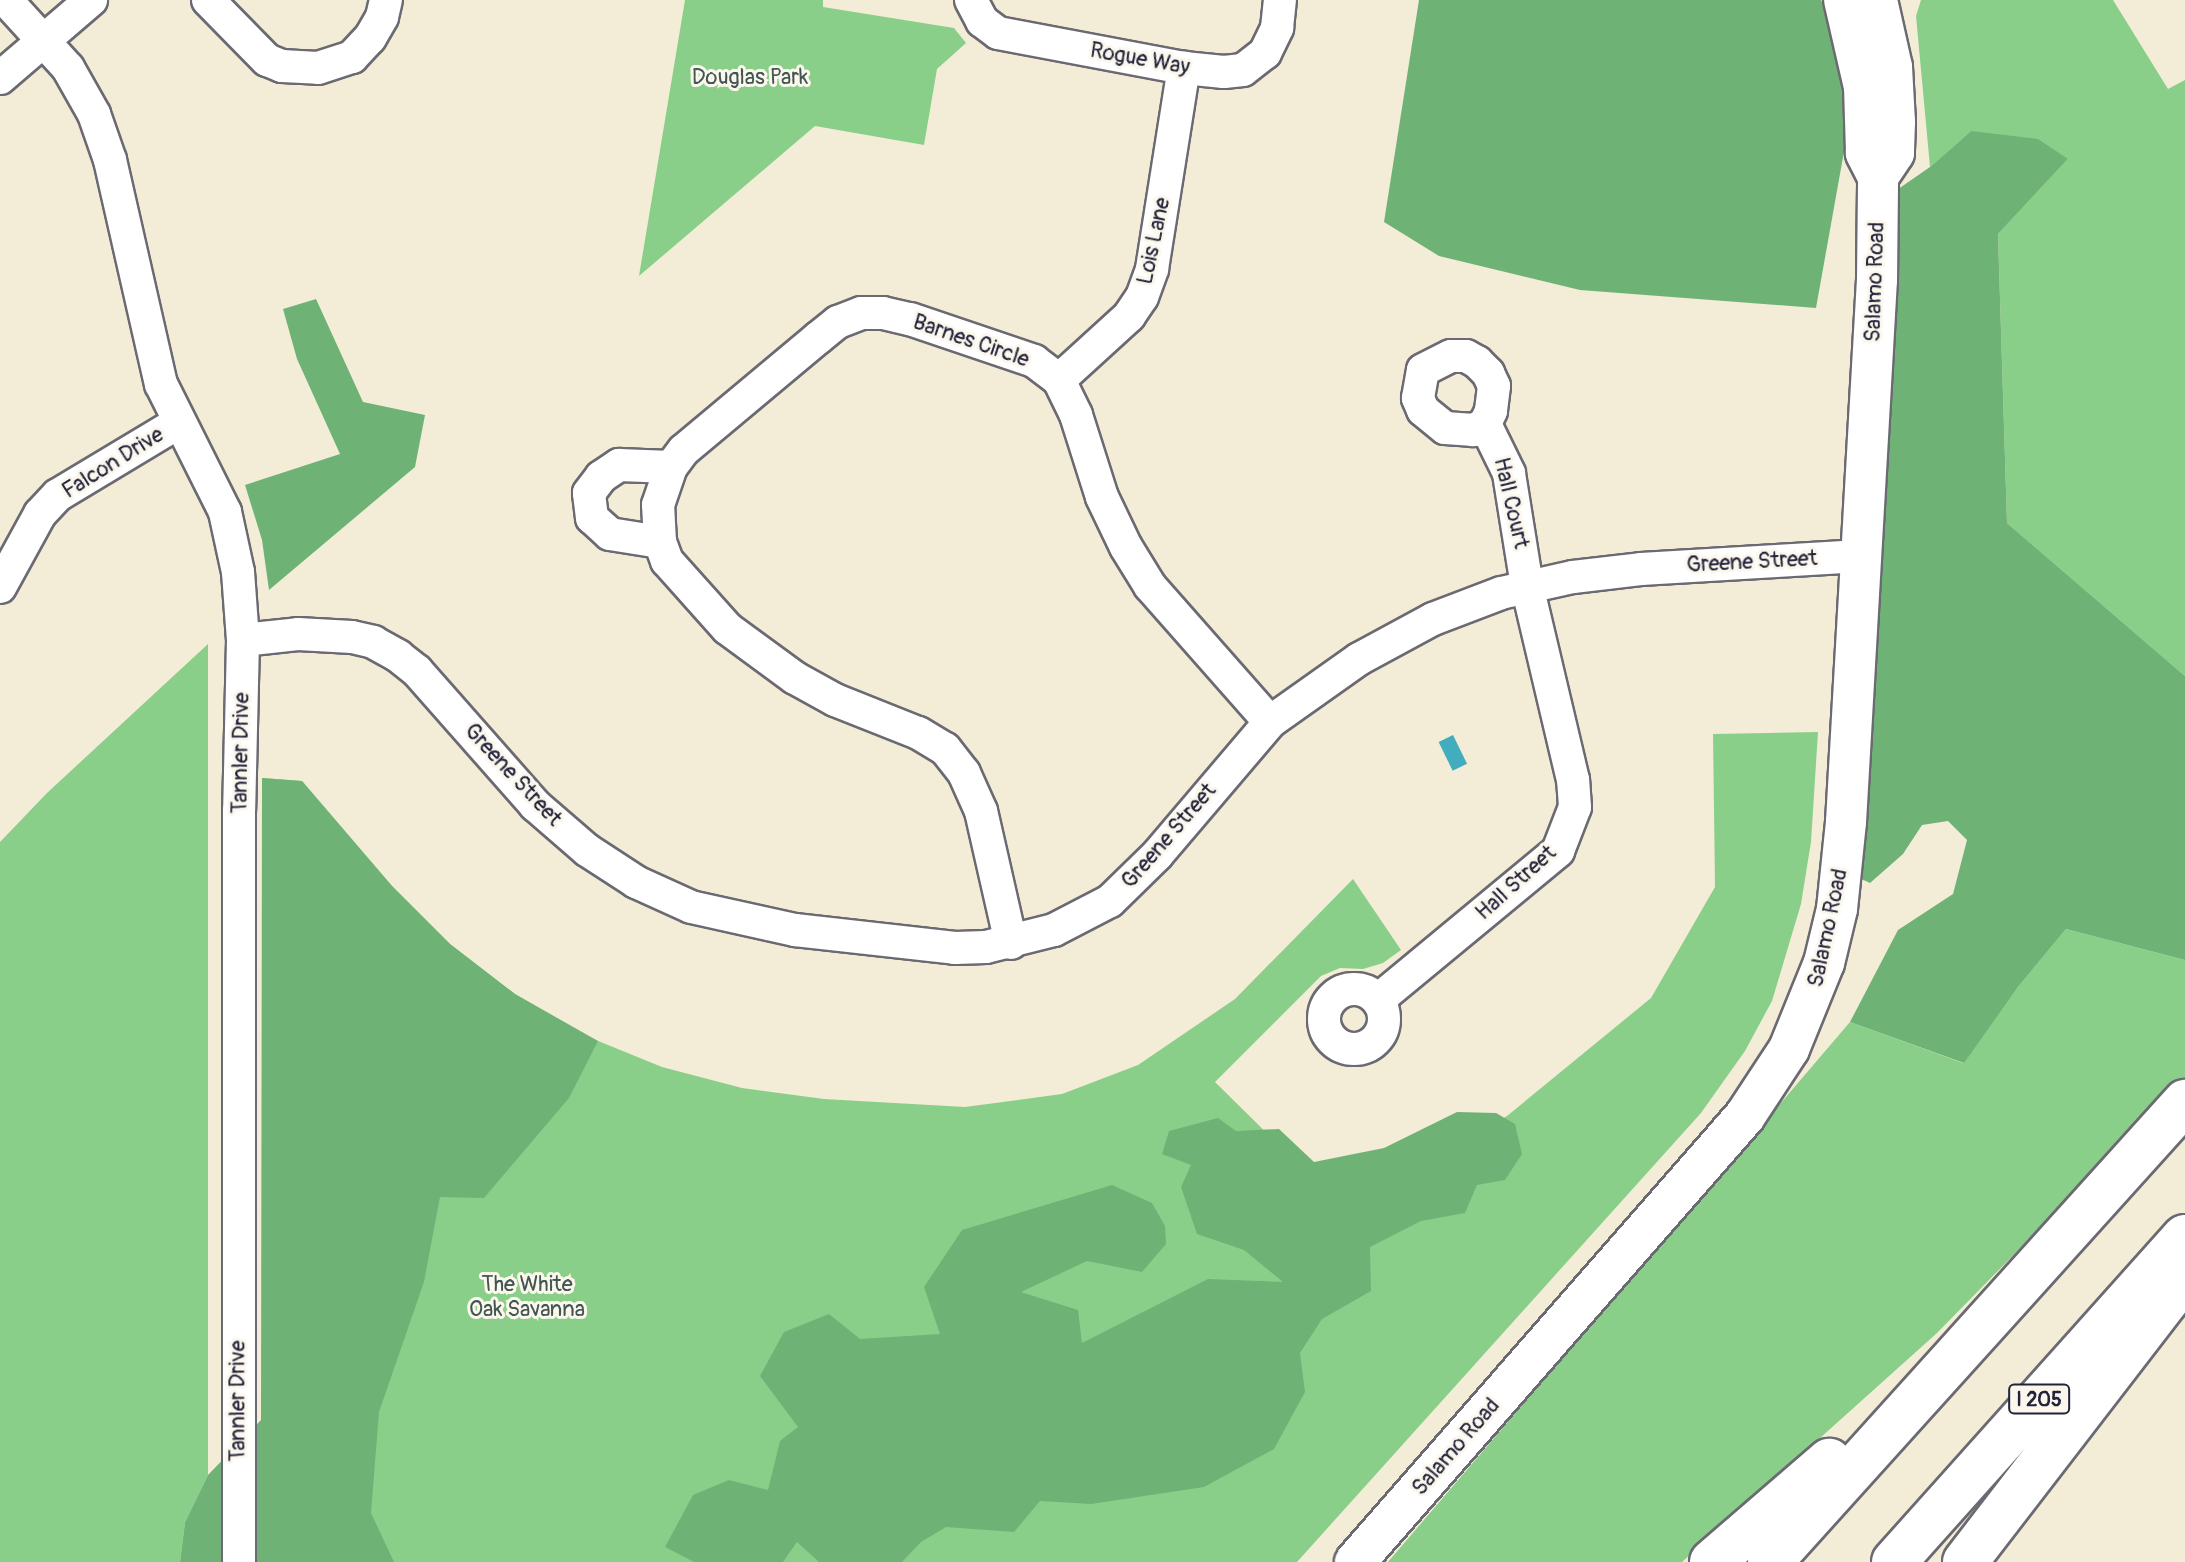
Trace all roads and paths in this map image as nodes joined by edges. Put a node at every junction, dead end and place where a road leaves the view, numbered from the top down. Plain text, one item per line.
1 (6, 0) edge
2 (91, 0) edge
3 (208, 0) edge
4 (386, 0) edge
5 (971, 0) edge
6 (1280, 0) edge
7 (1844, 0) edge
8 (1877, 0) edge
9 (45, 39) junction
10 (1184, 68) junction
11 (0, 78) edge
12 (1878, 177) junction
13 (1059, 380) junction
14 (178, 423) junction
15 (1485, 424) dead end
16 (671, 467) junction
17 (660, 542) junction
18 (1861, 556) junction
19 (1527, 586) junction
20 (0, 587) edge
21 (243, 640) junction
22 (1270, 722) junction
23 (1011, 943) junction
24 (1378, 1000) dead end
25 (2185, 1102) edge
26 (2185, 1237) edge
27 (2185, 1276) edge
28 (1956, 1352) junction
29 (239, 1562) edge
30 (1355, 1562) edge
31 (1712, 1562) edge
32 (1770, 1562) edge
33 (1894, 1562) edge
34 (1965, 1562) edge

1 - 9 street, Tannler Drive
2 - 9 street
3 - 4 street
5 - 10 street, Rogue Way
6 - 10 street, Rogue Way
7 - 12 main road, Salamo Road
8 - 12 main road, Salamo Road
9 - 11 street
9 - 14 street, Tannler Drive
10 - 13 street, Lois Lane
12 - 18 main road, Salamo Road
13 - 16 street, Barnes Circle
13 - 22 street, Barnes Circle
14 - 20 street, Falcon Drive
14 - 21 street, Tannler Drive
15 - 19 street, Hall Court
16 - 17 street, Barnes Circle
16 - 17 street
17 - 23 street, Barnes Circle
18 - 19 street, Greene Street
18 - 30 main road, Salamo Road
19 - 22 street, Greene Street
19 - 24 street, Hall Street
21 - 23 street, Greene Street
21 - 29 street, Tannler Drive
22 - 23 street, Greene Street
25 - 28 highway
26 - 33 highway, I 205
27 - 34 highway
28 - 31 highway
28 - 32 highway

